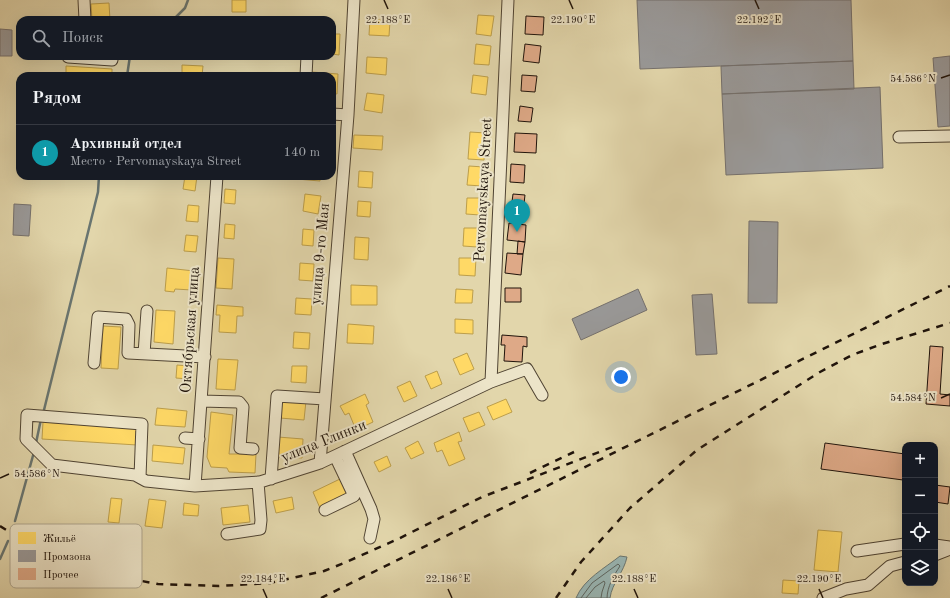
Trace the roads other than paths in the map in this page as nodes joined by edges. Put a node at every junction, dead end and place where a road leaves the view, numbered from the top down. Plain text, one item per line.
1 (84, 0) edge
2 (354, 0) edge
3 (508, 0) edge
4 (85, 16) edge
5 (307, 60) edge
6 (306, 72) edge
7 (336, 114) edge
8 (348, 115) junction
9 (950, 136) edge
10 (900, 137) dead end
11 (217, 180) edge
12 (147, 311) dead end
13 (144, 354) junction
14 (204, 358) junction
15 (94, 364) dead end
16 (491, 382) junction
17 (542, 395) dead end
18 (325, 399) junction
19 (201, 401) junction
20 (185, 438) dead end
21 (199, 439) junction
22 (253, 449) dead end
23 (340, 454) junction
24 (320, 463) junction
25 (140, 477) junction
26 (271, 479) junction
27 (258, 482) junction
28 (195, 486) junction
29 (325, 510) dead end
30 (228, 534) dead end
31 (370, 538) dead end
32 (902, 544) edge
33 (938, 546) edge
34 (950, 548) edge
35 (857, 551) dead end
36 (938, 554) edge
37 (902, 563) edge
38 (823, 598) edge

1 - 4 street
2 - 8 street, улица 9-го Мая
3 - 16 street, Pervomayskaya Street
5 - 6 street
7 - 8 street
8 - 18 street, улица 9-го Мая
9 - 10 street
11 - 14 street, Октябрьская улица
12 - 13 street
13 - 14 street
13 - 15 street
14 - 19 street, Октябрьская улица
16 - 17 street, улица Глинки
16 - 23 street, улица Глинки
18 - 24 street, улица 9-го Мая
18 - 26 street
19 - 21 street, Октябрьская улица
19 - 22 street
20 - 21 street
21 - 28 street, Октябрьская улица
23 - 24 street, улица Глинки
23 - 29 street
23 - 31 street
24 - 26 street, улица Глинки
25 - 25 street, улица Глинки
25 - 28 street, улица Глинки
26 - 27 street, улица Глинки
27 - 28 street, улица Глинки
27 - 30 street
32 - 35 street
33 - 34 street
34 - 36 street
37 - 38 street

